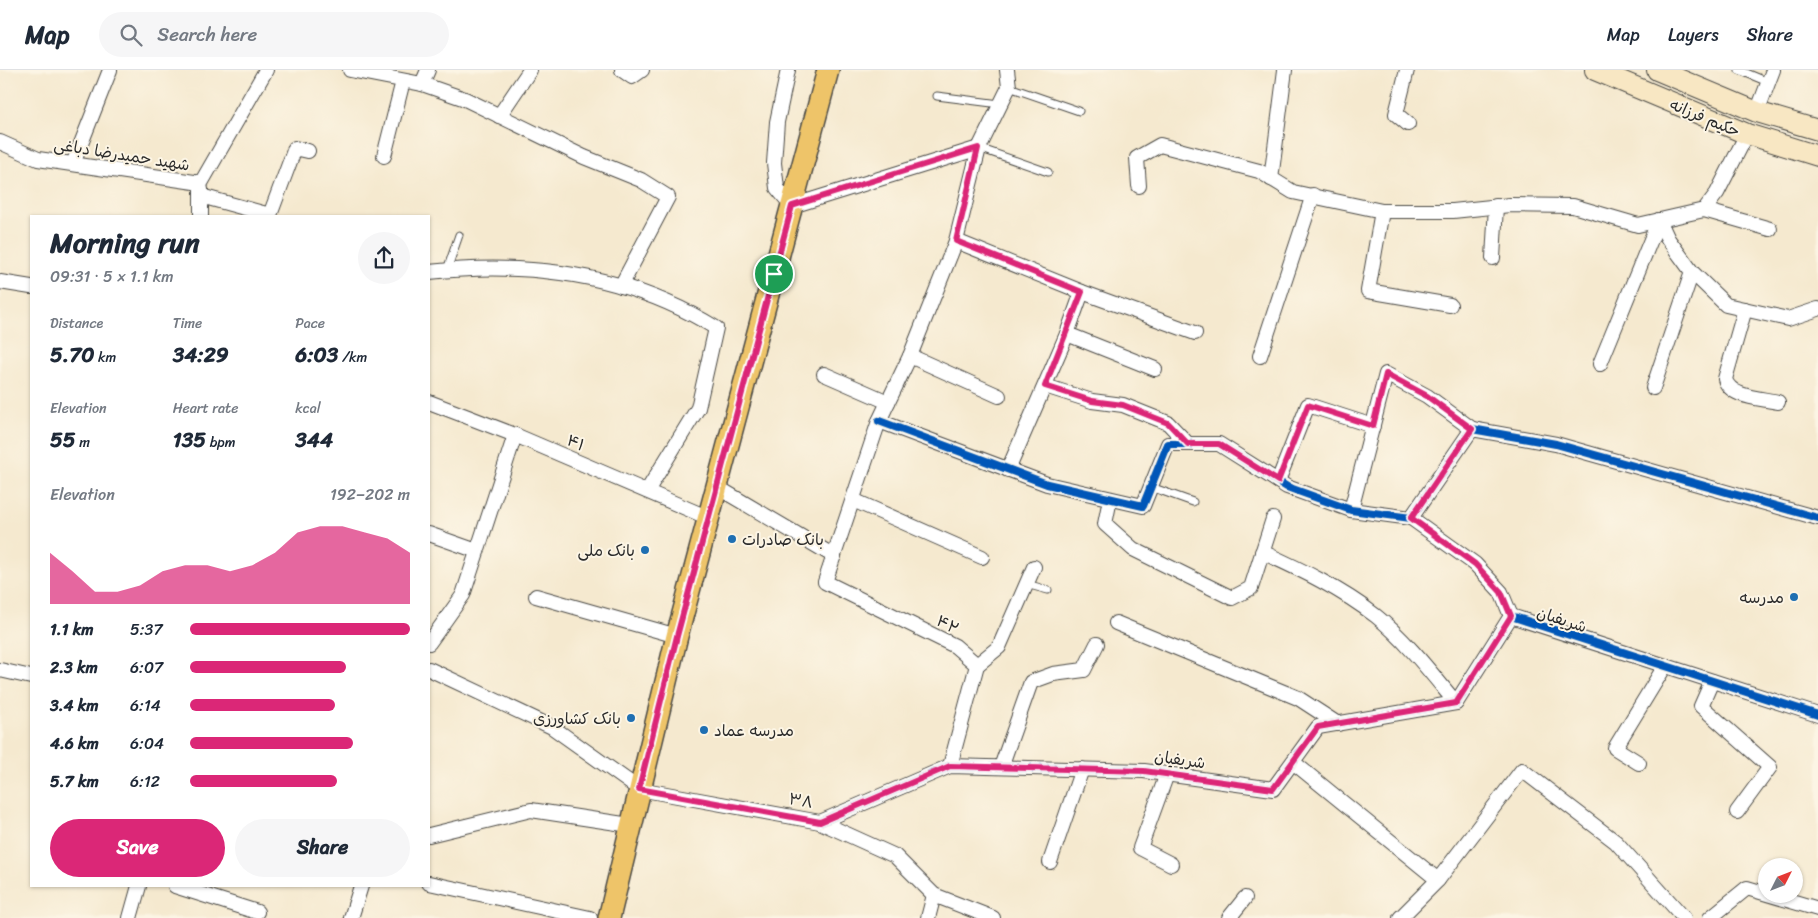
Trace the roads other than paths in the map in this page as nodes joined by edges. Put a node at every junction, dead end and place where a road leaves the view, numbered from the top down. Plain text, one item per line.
1 (110, 70) edge
2 (266, 70) edge
3 (350, 70) edge
4 (428, 70) edge
5 (530, 70) edge
6 (622, 70) edge
7 (642, 70) edge
8 (788, 70) edge
9 (828, 70) edge
10 (1007, 70) edge
11 (1285, 70) edge
12 (1408, 70) edge
13 (1595, 70) edge
14 (1657, 70) edge
15 (1739, 70) edge
16 (1771, 76) edge
17 (403, 81) junction
18 (422, 84) junction
19 (1009, 87) junction
20 (937, 96) dead end
21 (1000, 104) junction
22 (1079, 111) dead end
23 (1757, 112) junction
24 (499, 116) junction
25 (1408, 124) dead end
26 (1818, 130) edge
27 (1747, 134) junction
28 (0, 142) edge
29 (978, 148) junction
30 (308, 151) dead end
31 (384, 156) dead end
32 (1818, 156) edge
33 (73, 164) junction
34 (1048, 172) dead end
35 (1272, 179) junction
36 (1139, 186) dead end
37 (201, 190) junction
38 (1313, 195) junction
39 (792, 206) junction
40 (1496, 206) junction
41 (1704, 210) junction
42 (1382, 211) junction
43 (201, 215) edge
44 (1659, 220) junction
45 (1770, 229) dead end
46 (459, 235) dead end
47 (956, 241) junction
48 (1493, 258) dead end
49 (447, 270) junction
50 (430, 272) edge
51 (1692, 272) junction
52 (0, 282) edge
53 (621, 286) junction
54 (30, 287) edge
55 (1082, 292) junction
56 (1450, 305) dead end
57 (1745, 309) junction
58 (1818, 309) edge
59 (1195, 333) dead end
60 (1067, 334) junction
61 (910, 356) junction
62 (1260, 356) dead end
63 (1600, 364) dead end
64 (1155, 369) dead end
65 (824, 374) dead end
66 (1045, 386) junction
67 (1653, 388) dead end
68 (999, 396) dead end
69 (430, 402) edge
70 (888, 402) junction
71 (1778, 402) dead end
72 (879, 421) junction
73 (1373, 426) junction
74 (1472, 429) junction
75 (515, 435) junction
76 (1188, 444) junction
77 (1008, 470) junction
78 (1278, 481) junction
79 (717, 487) junction
80 (1151, 487) junction
81 (647, 491) junction
82 (1110, 499) junction
83 (853, 500) junction
84 (1193, 502) dead end
85 (1351, 510) junction
86 (709, 518) junction
87 (1411, 518) junction
88 (1818, 518) edge
89 (1273, 519) dead end
90 (430, 534) edge
91 (477, 551) junction
92 (1262, 552) junction
93 (834, 556) junction
94 (982, 557) dead end
95 (1034, 567) dead end
96 (1026, 584) junction
97 (1048, 590) dead end
98 (536, 596) dead end
99 (1511, 616) junction
100 (1116, 623) dead end
101 (677, 636) junction
102 (430, 642) edge
103 (1097, 644) dead end
104 (978, 665) junction
105 (1665, 666) junction
106 (430, 669) edge
107 (0, 670) edge
108 (30, 677) edge
109 (1712, 681) junction
110 (1456, 703) junction
111 (1818, 715) edge
112 (1338, 724) junction
113 (1292, 762) junction
114 (1639, 763) dead end
115 (950, 766) junction
116 (1001, 767) junction
117 (1082, 769) junction
118 (1167, 774) junction
119 (639, 789) junction
120 (1737, 812) dead end
121 (820, 822) junction
122 (630, 825) junction
123 (430, 835) edge
124 (1050, 862) dead end
125 (1171, 864) dead end
126 (1438, 880) junction
127 (430, 883) edge
128 (139, 887) edge
129 (178, 887) edge
130 (361, 887) edge
131 (934, 895) junction
132 (1245, 898) dead end
133 (1818, 909) edge
134 (257, 912) dead end
135 (1407, 915) edge
136 (130, 918) edge
137 (351, 918) edge
138 (590, 918) edge
139 (609, 918) edge
140 (928, 918) edge
141 (993, 918) edge
142 (1229, 918) edge
143 (1684, 918) edge
144 (1710, 918) edge

1 - 33 street
2 - 37 street, شهید حمیدرضا دباغی
3 - 17 street
4 - 18 street
5 - 24 street
6 - 7 street
8 - 39 street
9 - 39 main road
10 - 19 street
11 - 35 street
12 - 25 street
13 - 27 street, حکیم فرزانه
14 - 23 street, حکیم فرزانه
15 - 16 lane
16 - 23 street
17 - 18 street
17 - 31 street
18 - 24 street
19 - 21 street
19 - 22 lane
20 - 21 lane
21 - 29 street
23 - 26 street, حکیم فرزانه
23 - 27 street
24 - 53 street
27 - 32 street, حکیم فرزانه
27 - 41 street
28 - 33 street, شهید حمیدرضا دباغی
29 - 34 lane
29 - 39 street
29 - 47 street
30 - 37 street
33 - 37 street, شهید حمیدرضا دباغی
35 - 36 street
35 - 38 street
37 - 43 street
38 - 42 street
38 - 62 street
39 - 79 main road
40 - 42 street
40 - 44 street
40 - 48 street
41 - 44 street
41 - 45 street
42 - 56 street
44 - 51 street
44 - 63 street
46 - 49 lane
47 - 55 street
47 - 61 street
49 - 50 street
49 - 53 street
51 - 57 street
51 - 67 street
52 - 54 street
53 - 81 street
55 - 59 street
55 - 60 street
57 - 58 street
57 - 71 street
60 - 64 street
60 - 66 street
61 - 68 street
61 - 70 street
65 - 70 street
66 - 76 street
66 - 77 street
69 - 75 street, ۴۱
70 - 72 street
72 - 77 street
72 - 83 street
73 - 74 street
73 - 78 street
73 - 85 street
74 - 87 street
74 - 88 street
75 - 81 street, ۴۱
75 - 91 street
76 - 78 street
76 - 80 street
77 - 82 street
78 - 85 street
79 - 86 main road
79 - 93 street
80 - 82 street
80 - 84 lane
81 - 86 street, ۴۱
82 - 92 street
83 - 93 street
83 - 94 street
85 - 87 street
86 - 101 main road
87 - 99 street
89 - 92 street
90 - 91 street
91 - 102 street
92 - 110 street
93 - 104 street, ۴۲
95 - 96 street
96 - 97 lane
96 - 104 street
98 - 101 street
99 - 105 street, شریفیان
99 - 110 street
100 - 112 street
101 - 119 main road
103 - 116 street
104 - 115 street
105 - 109 street, شریفیان
105 - 114 street
106 - 119 street
107 - 108 street
109 - 111 street, شریفیان
109 - 120 street
110 - 112 street, شریفیان
112 - 113 street, شریفیان
113 - 118 street, شریفیان
113 - 126 street
115 - 116 street, شریفیان
115 - 121 street
116 - 117 street, شریفیان
117 - 118 street, شریفیان
117 - 124 street
118 - 125 street
119 - 121 street, ۳۸
119 - 122 main road
121 - 131 street, ۳۸
122 - 123 street
122 - 139 main road
126 - 135 street
126 - 143 street
127 - 138 street
128 - 136 street
129 - 134 street
130 - 137 street
131 - 140 street
131 - 141 street
132 - 142 street
133 - 144 street

